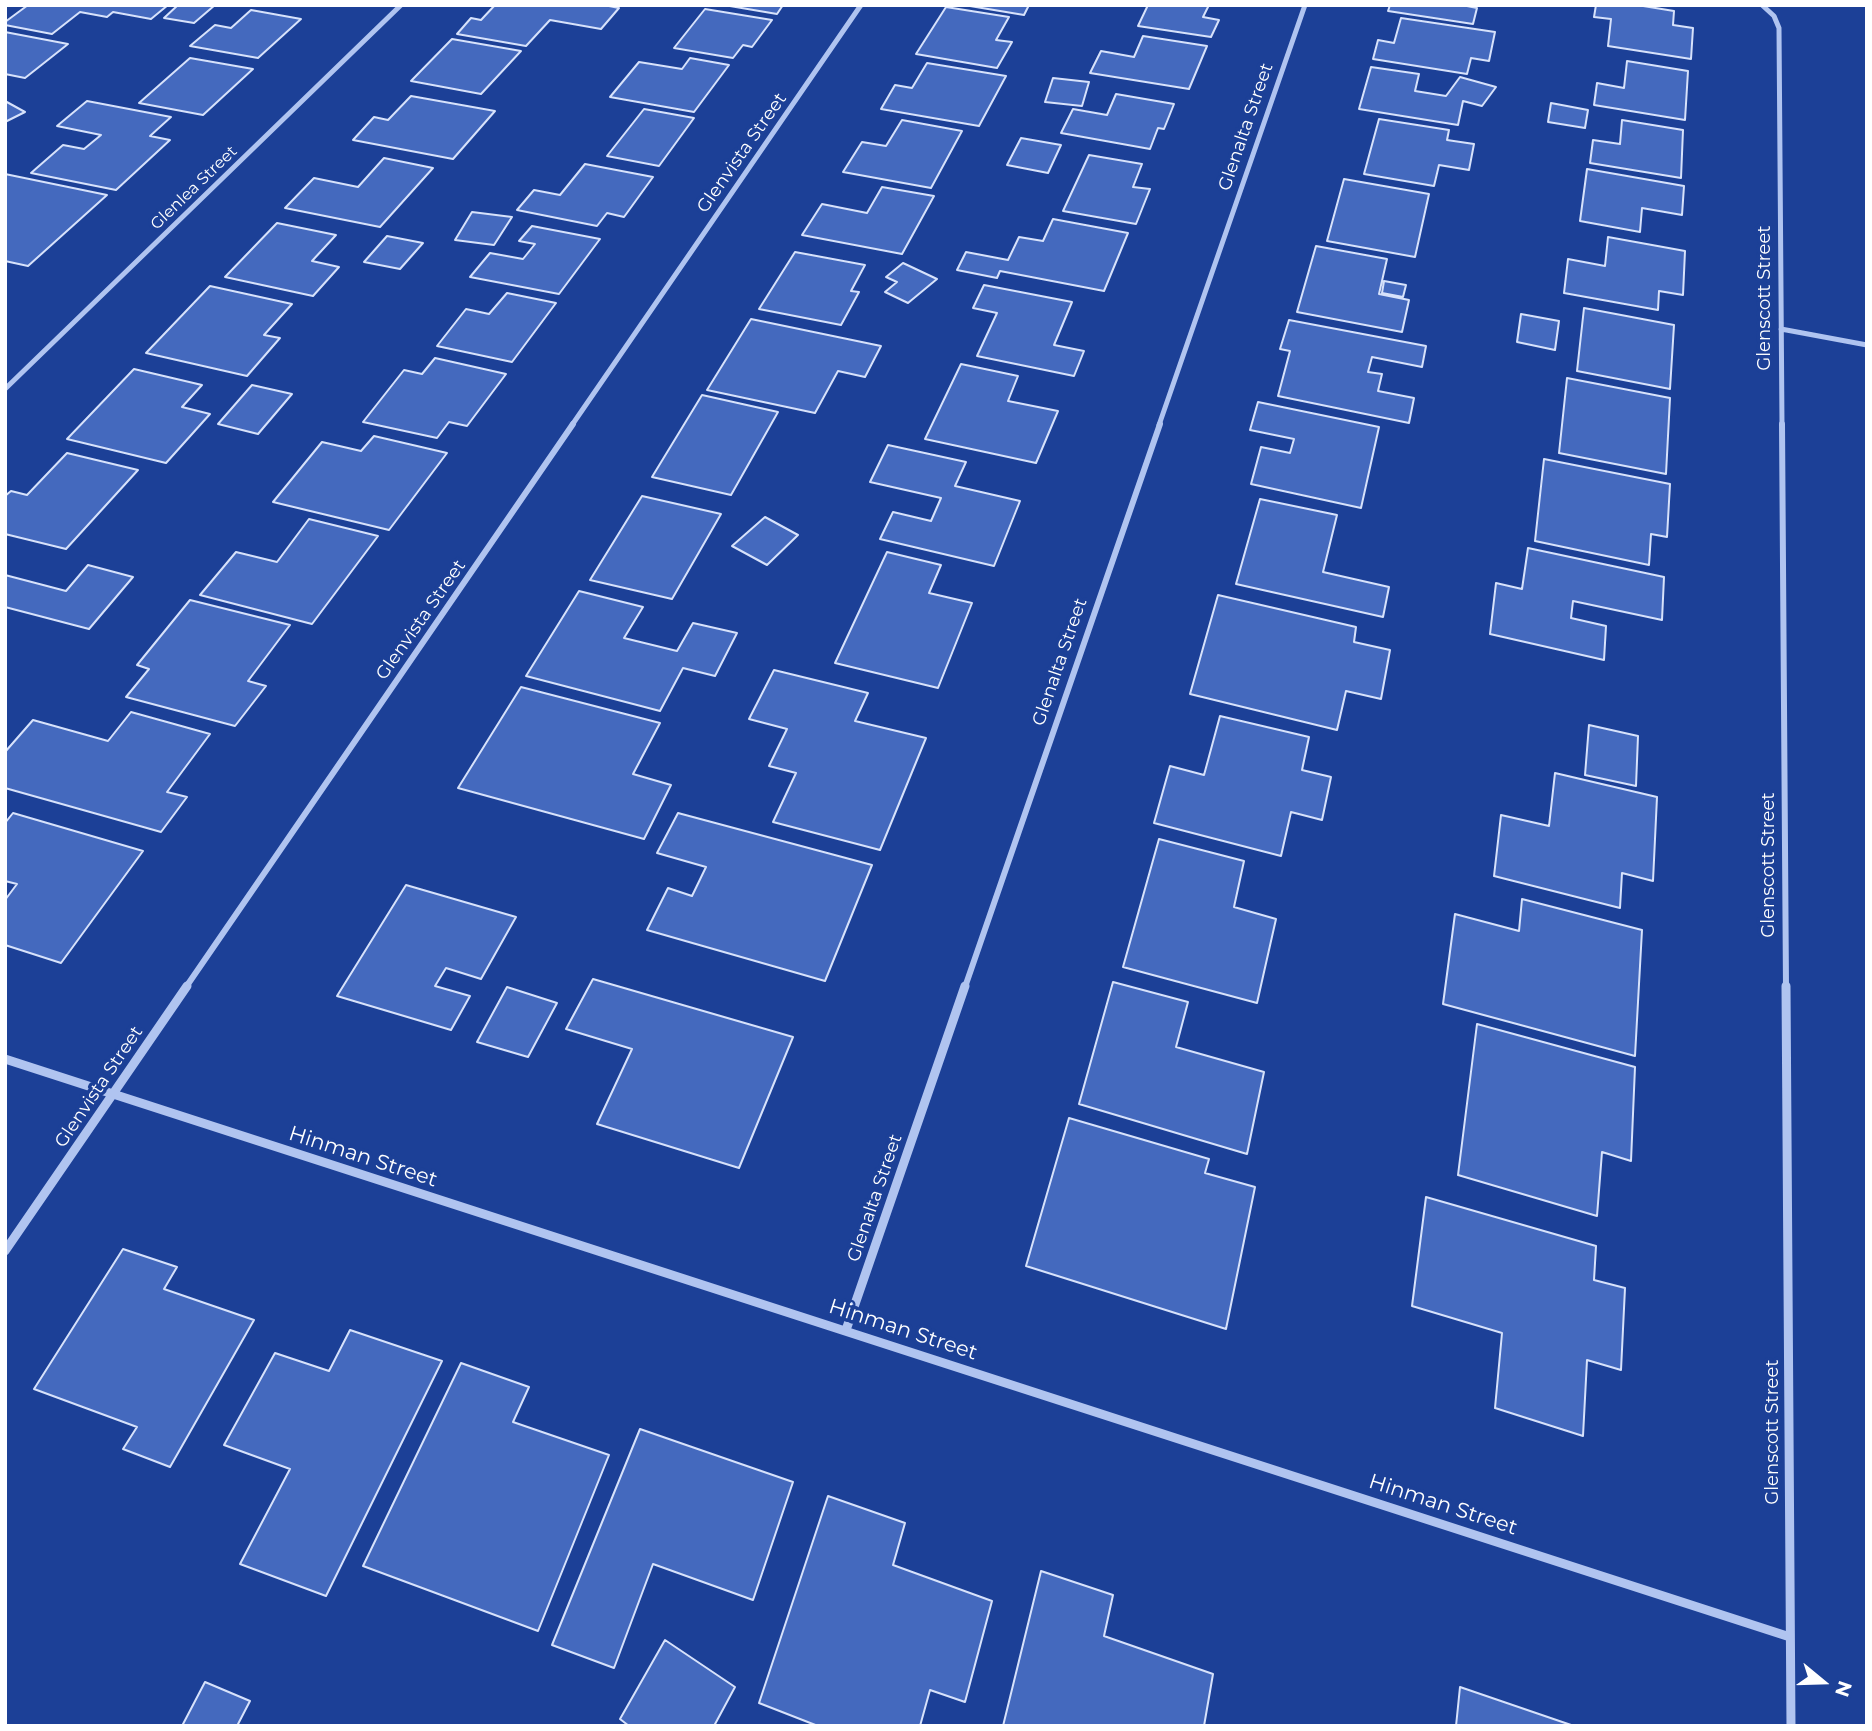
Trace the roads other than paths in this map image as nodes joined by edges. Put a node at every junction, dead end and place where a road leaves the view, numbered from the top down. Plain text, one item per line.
1 (401, 5) edge
2 (861, 5) edge
3 (1305, 5) edge
4 (1764, 6) edge
5 (1781, 329) junction
6 (1867, 345) edge
7 (5, 389) edge
8 (5, 1059) edge
9 (111, 1094) junction
10 (5, 1251) edge
11 (846, 1330) junction
12 (1790, 1637) junction
13 (1791, 1726) edge

1 - 7 street, Glenlea Street
2 - 9 street, Glenvista Street
3 - 11 street, Glenalta Street
4 - 5 street, Glenscott Street
5 - 6 street
5 - 12 street, Glenscott Street
8 - 9 street, Hinman Street
9 - 10 street, Glenvista Street
9 - 11 street, Hinman Street
11 - 12 street, Hinman Street
12 - 13 street, Glenscott Street

